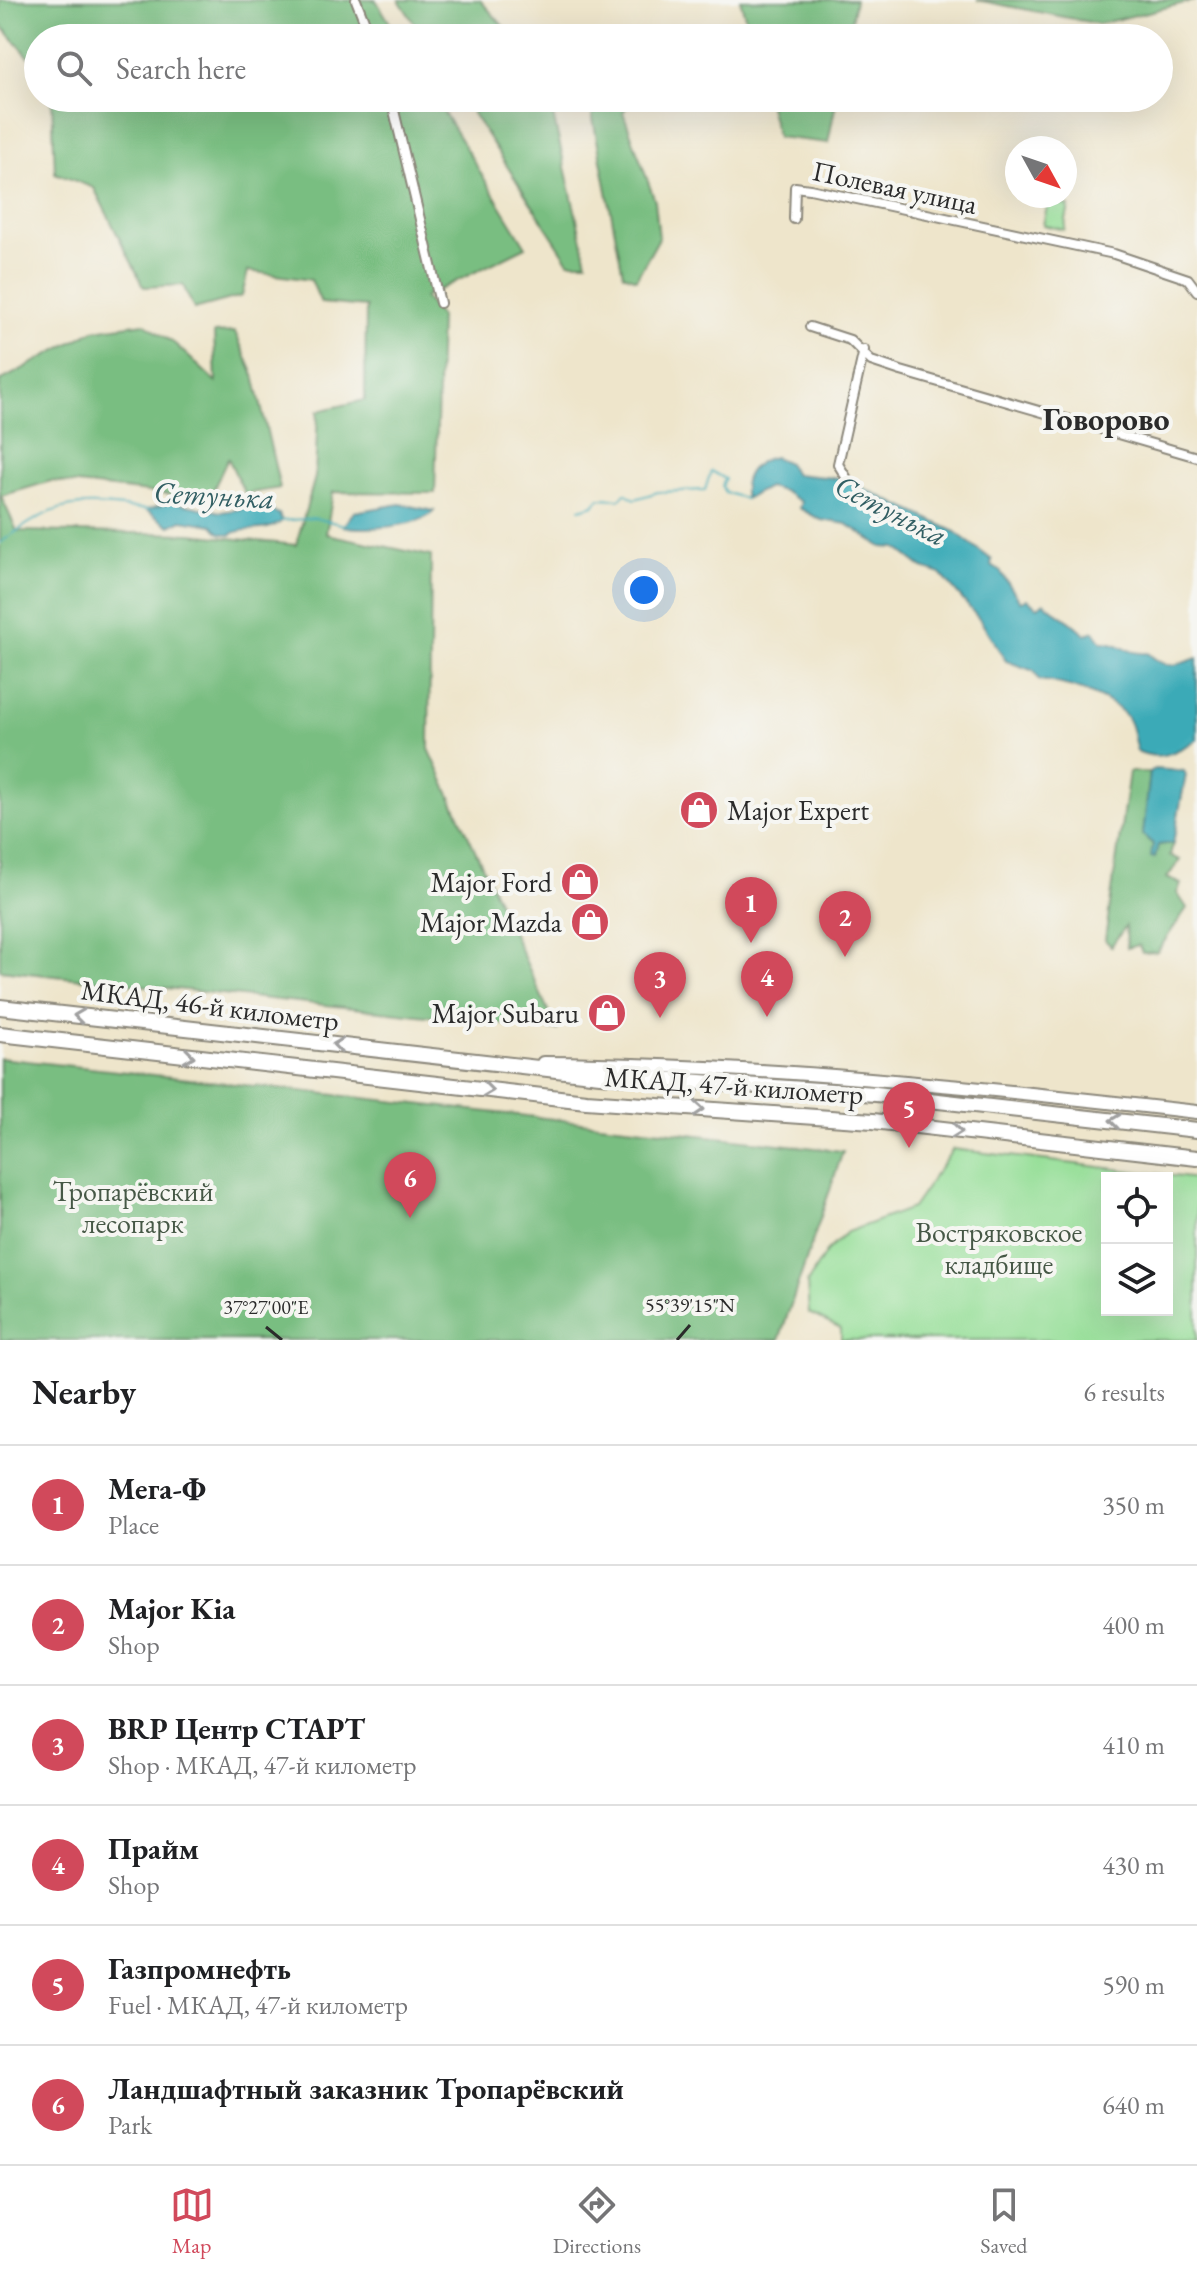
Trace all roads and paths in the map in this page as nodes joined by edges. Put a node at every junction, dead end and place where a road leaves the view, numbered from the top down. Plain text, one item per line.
1 (356, 0) edge
2 (365, 24) edge
3 (394, 112) edge
4 (794, 219) dead end
5 (1197, 291) edge
6 (440, 303) dead end
7 (810, 327) dead end
8 (864, 350) junction
9 (1197, 457) edge
10 (846, 477) dead end
11 (0, 1007) edge
12 (0, 1034) edge
13 (415, 1054) joint
14 (489, 1062) junction
15 (410, 1081) joint
16 (1197, 1112) edge
17 (1197, 1130) edge
18 (1197, 1158) edge

1 - 2 street
3 - 6 street
4 - 5 street, Полевая улица
7 - 8 street
8 - 9 street
8 - 10 street
13 -> 11 highway, МКАД, 46-й километр
12 -> 15 highway, МКАД, 46-й километр
13 - 14 highway, МКАД, 47-й километр
14 - 16 main road
17 -> 14 highway, МКАД, 47-й километр
15 -> 18 highway, МКАД, 47-й километр

